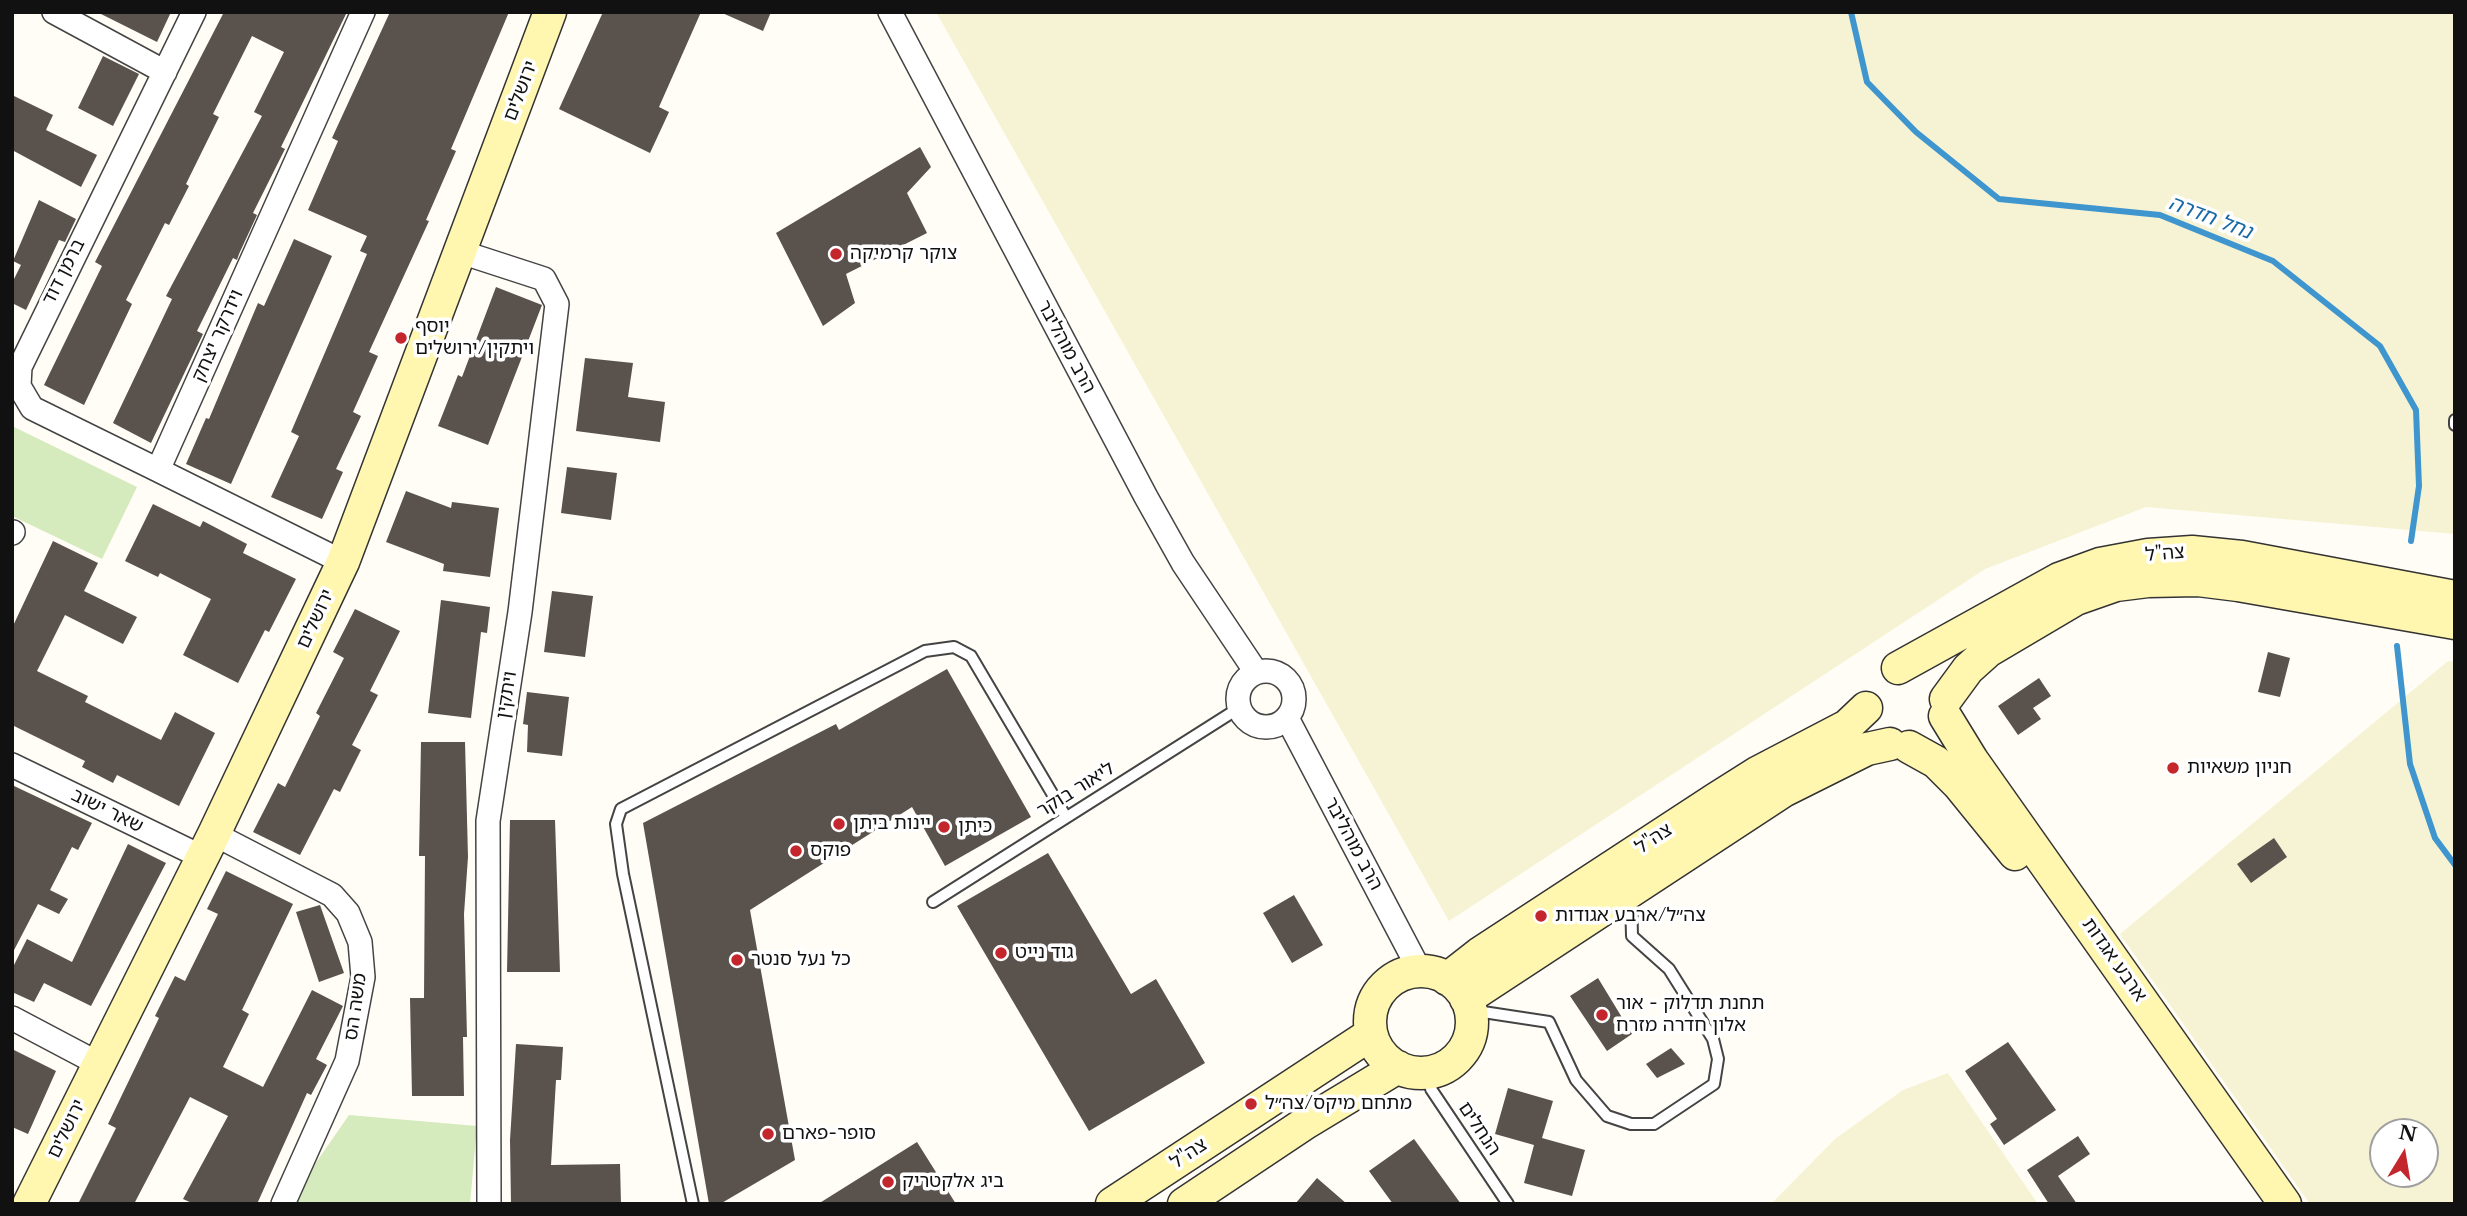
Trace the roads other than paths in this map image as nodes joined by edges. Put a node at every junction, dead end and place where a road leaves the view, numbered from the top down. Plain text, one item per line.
1 (54, 12) edge
2 (194, 12) edge
3 (363, 12) edge
4 (550, 12) edge
5 (890, 12) edge
6 (165, 72) junction
7 (461, 252) junction
8 (19, 347) edge
9 (158, 470) junction
10 (343, 562) junction
11 (2455, 597) edge
12 (2455, 623) edge
13 (1898, 668) junction
14 (1256, 672) junction
15 (1239, 708) junction
16 (1866, 708) junction
17 (1945, 708) junction
18 (1287, 718) junction
19 (1900, 746) junction
20 (12, 765) edge
21 (1066, 817) junction
22 (208, 845) junction
23 (1632, 889) junction
24 (933, 902) dead end
25 (1451, 989) junction
26 (12, 1018) edge
27 (1371, 1034) junction
28 (99, 1064) junction
29 (1398, 1068) junction
30 (1434, 1071) junction
31 (29, 1204) edge
32 (283, 1204) edge
33 (489, 1204) edge
34 (693, 1204) edge
35 (1112, 1204) edge
36 (1184, 1204) edge
37 (1508, 1204) edge
38 (2259, 1204) edge
39 (2286, 1204) edge

1 - 6 street
2 - 6 street, ברמן דוד
3 - 9 street, וידרקר יצחק
4 - 7 main road, ירושלים
5 - 14 street, הרב מוהליבר
6 - 8 street, ברמן דוד
7 - 10 main road, ירושלים
7 - 33 street, ויתקין
8 - 9 street, ברמן דוד
9 - 10 street
10 - 22 main road, ירושלים
11 - 13 main road, צה"ל
12 - 17 main road, צה"ל
13 - 16 main road
13 - 17 main road
14 - 15 street
14 - 18 street
15 - 18 street
15 - 21 lane, ליאור בוקר
16 - 19 main road
16 - 25 main road, צה"ל
17 - 19 main road
17 - 39 main road, ארבע אגדות
18 - 25 street, הרב מוהליבר
19 - 23 main road, צה"ל
19 - 38 main road, ארבע אגדות
20 - 22 street, שאר ישוב
21 - 24 lane, ליאור בוקר
21 - 34 lane
22 - 28 main road, ירושלים
22 - 32 street, משה הס
23 - 25 main road, צה"ל
23 - 25 lane
25 - 27 main road
25 - 30 main road
26 - 28 street
27 - 29 main road
27 - 35 main road, צה"ל
28 - 31 main road, ירושלים
29 - 30 main road
29 - 36 main road, צה"ל
30 - 37 lane, הנחלים

